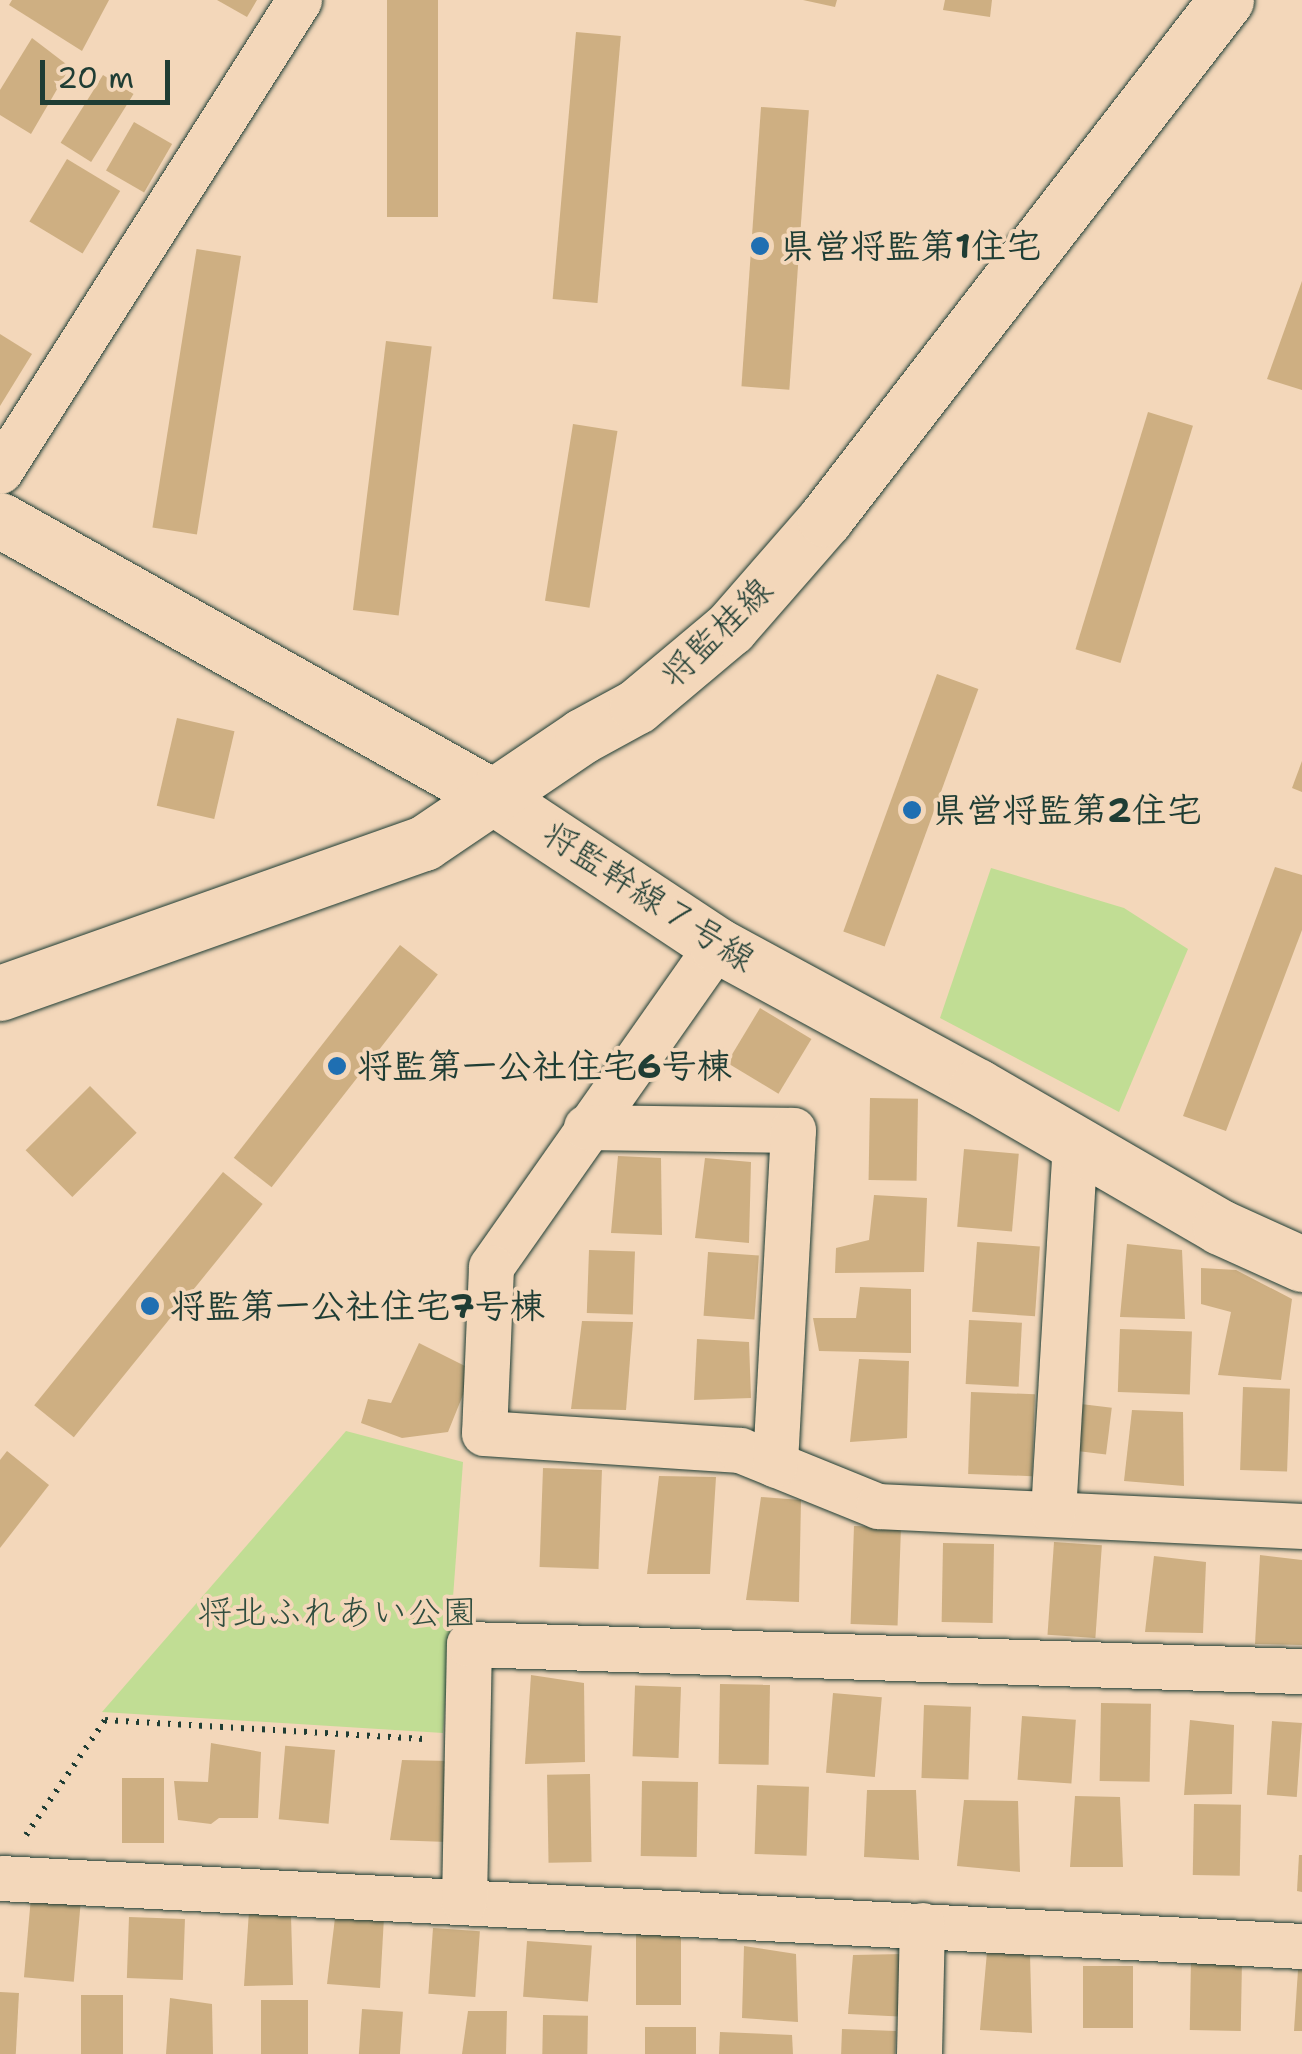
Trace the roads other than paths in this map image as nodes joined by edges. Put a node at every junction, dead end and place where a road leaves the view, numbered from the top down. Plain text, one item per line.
1 (299, 0) edge
2 (1226, 0) edge
3 (0, 471) edge
4 (0, 520) edge
5 (492, 796) junction
6 (717, 945) junction
7 (0, 993) edge
8 (586, 1127) junction
9 (1075, 1145) junction
10 (1302, 1264) edge
11 (776, 1465) junction
12 (1053, 1512) junction
13 (1302, 1526) edge
14 (1302, 1671) edge
15 (10, 1860) edge
16 (464, 1902) junction
17 (922, 1926) junction
18 (1302, 1946) edge
19 (919, 2054) edge

1 - 3 street
2 - 5 street, 将監桂線
4 - 5 street, 将監幹線７号線
5 - 6 street, 将監幹線７号線
5 - 7 street, 将監桂線
6 - 8 street
6 - 9 street, 将監幹線７号線
8 - 11 street
8 - 11 street
9 - 10 street, 将監幹線７号線
9 - 12 street
11 - 12 street
12 - 13 street
14 - 16 street
15 - 16 street
16 - 17 street
17 - 18 street
17 - 19 street

